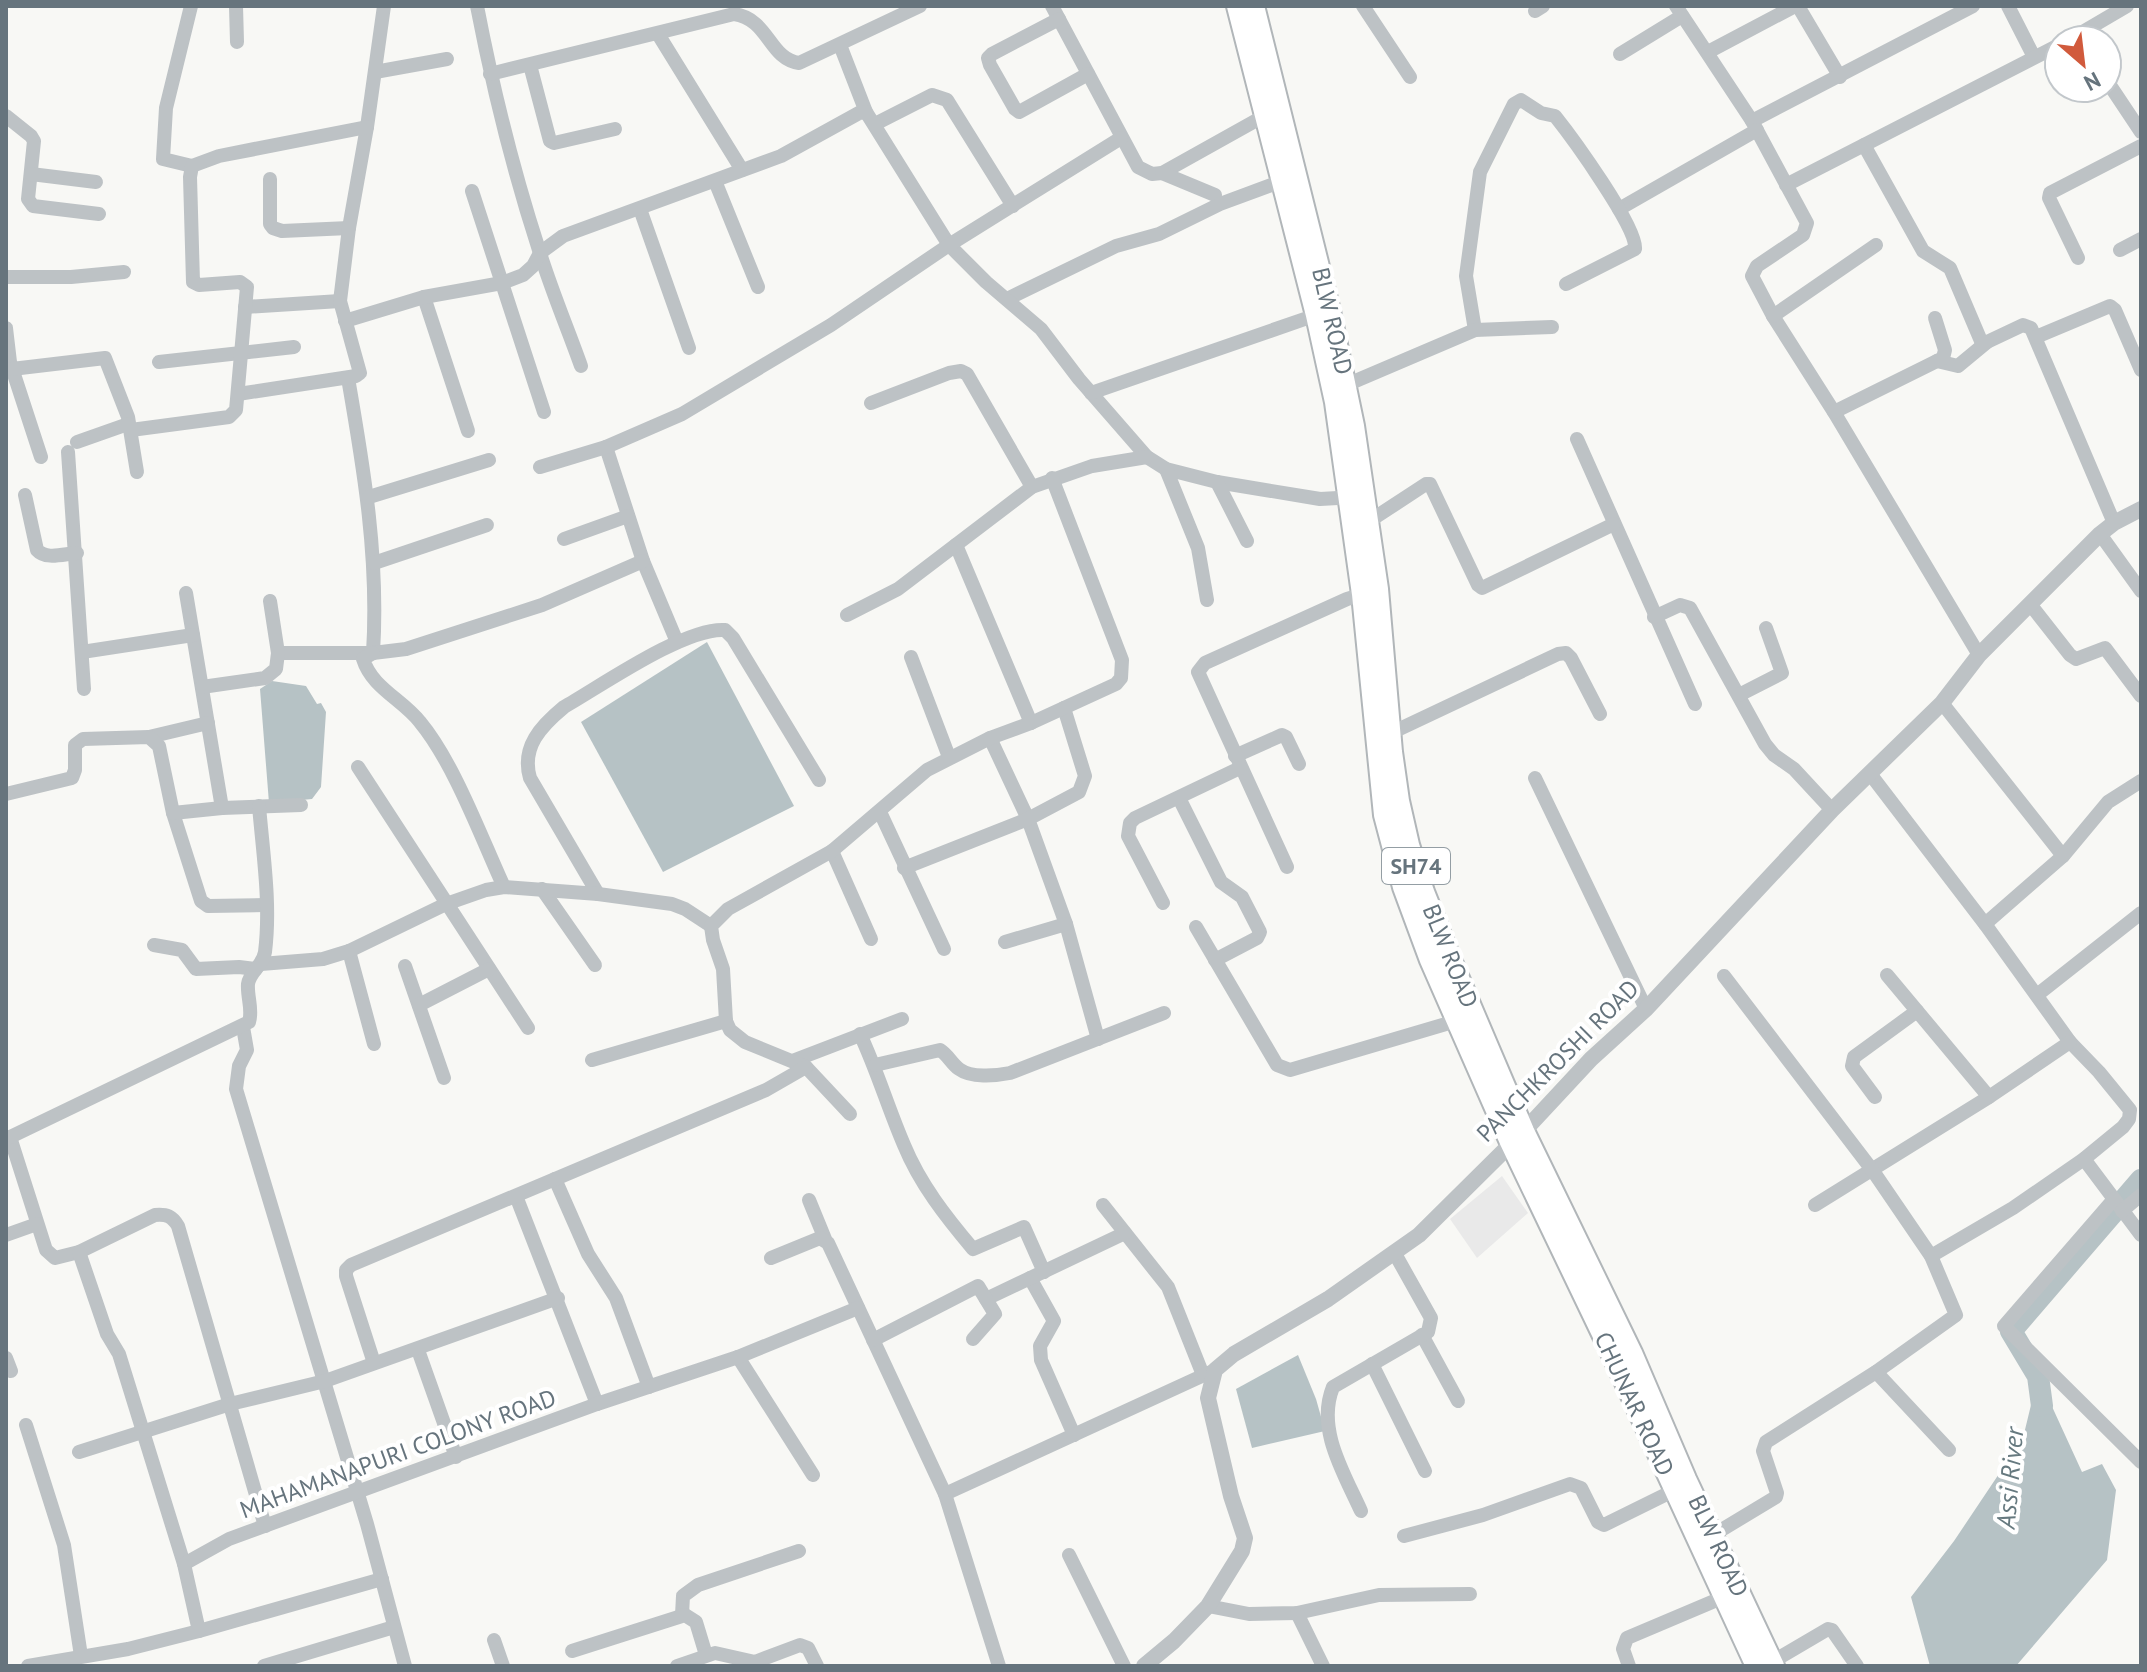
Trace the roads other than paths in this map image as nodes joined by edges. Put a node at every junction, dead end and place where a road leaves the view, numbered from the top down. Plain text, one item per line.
1 (191, 6) edge
2 (236, 6) edge
3 (384, 6) edge
4 (477, 6) edge
5 (920, 6) edge
6 (1237, 6) edge
7 (1254, 6) edge
8 (1363, 6) edge
9 (1797, 6) edge
10 (1973, 6) edge
11 (2008, 6) edge
12 (2127, 6) edge
13 (749, 11) edge
14 (1679, 11) edge
15 (1055, 12) edge
16 (2099, 24) edge
17 (658, 34) junction
18 (237, 42) dead end
19 (840, 45) junction
20 (1708, 52) junction
21 (2043, 53) edge
22 (1620, 54) dead end
23 (2034, 57) junction
24 (447, 59) dead end
25 (530, 65) junction
26 (375, 72) junction
27 (490, 74) junction
28 (1088, 74) junction
29 (1410, 77) dead end
30 (1840, 77) junction
31 (2122, 104) edge
32 (1272, 112) junction
33 (6, 116) edge
34 (871, 118) junction
35 (1754, 126) junction
36 (367, 127) junction
37 (615, 129) dead end
38 (2141, 132) edge
39 (1121, 138) junction
40 (1864, 145) junction
41 (2141, 146) edge
42 (192, 166) junction
43 (742, 170) junction
44 (1162, 173) junction
45 (31, 174) junction
46 (270, 179) dead end
47 (715, 181) junction
48 (1282, 181) junction
49 (96, 182) dead end
50 (1786, 185) junction
51 (472, 191) dead end
52 (1215, 195) dead end
53 (1013, 206) junction
54 (640, 209) junction
55 (1619, 209) junction
56 (99, 214) dead end
57 (349, 228) junction
58 (2141, 239) edge
59 (949, 245) junction
60 (1876, 245) dead end
61 (2120, 250) dead end
62 (540, 253) junction
63 (2078, 258) dead end
64 (124, 272) dead end
65 (6, 277) edge
66 (502, 283) junction
67 (1566, 284) dead end
68 (758, 287) dead end
69 (424, 297) junction
70 (1007, 299) junction
71 (340, 301) junction
72 (245, 307) junction
73 (1323, 313) junction
74 (1773, 316) junction
75 (1935, 318) dead end
76 (345, 321) junction
77 (1552, 327) dead end
78 (6, 328) edge
79 (1475, 330) junction
80 (2036, 337) junction
81 (1987, 342) junction
82 (294, 347) dead end
83 (689, 348) dead end
84 (239, 352) junction
85 (1937, 361) junction
86 (159, 362) dead end
87 (9, 365) edge
88 (581, 366) dead end
89 (2141, 370) edge
90 (348, 378) junction
91 (1346, 385) junction
92 (1091, 393) junction
93 (238, 394) junction
94 (871, 403) dead end
95 (544, 412) dead end
96 (1834, 412) junction
97 (128, 417) junction
98 (468, 431) dead end
99 (1577, 439) dead end
100 (606, 447) junction
101 (41, 457) dead end
102 (1147, 457) junction
103 (489, 460) dead end
104 (540, 467) dead end
105 (1166, 469) junction
106 (137, 472) dead end
107 (1052, 478) junction
108 (1217, 482) junction
109 (1032, 487) junction
110 (25, 495) dead end
111 (369, 497) junction
112 (1357, 497) junction
113 (2141, 509) edge
114 (628, 516) junction
115 (1368, 522) junction
116 (2114, 523) junction
117 (1614, 524) junction
118 (487, 525) dead end
119 (2100, 534) junction
120 (564, 539) dead end
121 (1247, 541) dead end
122 (956, 545) junction
123 (77, 553) junction
124 (643, 561) junction
125 (374, 563) junction
126 (2141, 591) edge
127 (1370, 592) junction
128 (186, 593) dead end
129 (1207, 600) dead end
130 (270, 601) dead end
131 (2030, 604) junction
132 (847, 615) dead end
133 (1654, 617) junction
134 (1766, 628) dead end
135 (193, 635) junction
136 (677, 642) junction
137 (82, 652) junction
138 (278, 653) junction
139 (373, 653) junction
140 (1979, 655) junction
141 (911, 657) dead end
142 (202, 687) junction
143 (84, 689) dead end
144 (1739, 695) junction
145 (2141, 696) edge
146 (1942, 703) junction
147 (1695, 704) dead end
148 (1064, 708) junction
149 (1600, 714) dead end
150 (208, 723) junction
151 (1031, 723) junction
152 (1391, 733) junction
153 (149, 737) junction
154 (990, 738) junction
155 (949, 757) junction
156 (1237, 762) junction
157 (1299, 764) dead end
158 (358, 767) dead end
159 (1871, 775) junction
160 (1535, 778) dead end
161 (819, 780) dead end
162 (2141, 781) edge
163 (6, 794) edge
164 (1179, 798) junction
165 (301, 805) dead end
166 (259, 806) junction
167 (222, 808) junction
168 (1832, 810) junction
169 (880, 812) junction
170 (173, 813) junction
171 (1028, 819) junction
172 (832, 851) junction
173 (2063, 856) junction
174 (1287, 867) dead end
175 (904, 868) junction
176 (504, 887) junction
177 (542, 889) junction
178 (598, 894) junction
179 (1163, 903) dead end
180 (446, 904) junction
181 (266, 905) junction
182 (2141, 913) edge
183 (1066, 924) junction
184 (1985, 924) junction
185 (711, 926) junction
186 (1196, 927) dead end
187 (871, 939) dead end
188 (1005, 942) dead end
189 (154, 945) dead end
190 (944, 949) dead end
191 (349, 951) junction
192 (1215, 960) junction
193 (595, 965) dead end
194 (258, 966) junction
195 (405, 966) dead end
196 (489, 969) junction
197 (1887, 975) dead end
198 (1724, 976) dead end
199 (2037, 995) junction
200 (419, 1005) junction
201 (1646, 1009) junction
202 (1917, 1011) junction
203 (1164, 1013) dead end
204 (902, 1019) dead end
205 (726, 1021) junction
206 (1456, 1021) junction
207 (243, 1027) junction
208 (528, 1028) dead end
209 (860, 1034) junction
210 (1098, 1039) junction
211 (2070, 1042) junction
212 (374, 1044) dead end
213 (592, 1060) dead end
214 (800, 1063) junction
215 (875, 1065) junction
216 (444, 1078) dead end
217 (1875, 1097) dead end
218 (1989, 1097) junction
219 (850, 1114) dead end
220 (1517, 1136) junction
221 (8, 1138) edge
222 (2084, 1159) junction
223 (1873, 1171) junction
224 (555, 1179) junction
225 (2141, 1195) edge
226 (516, 1196) junction
227 (809, 1200) dead end
228 (1103, 1205) dead end
229 (1815, 1205) dead end
230 (2118, 1205) junction
231 (37, 1224) junction
232 (1125, 1233) junction
233 (6, 1235) edge
234 (2141, 1235) edge
235 (825, 1239) junction
236 (79, 1252) junction
237 (1394, 1252) junction
238 (1931, 1256) junction
239 (771, 1258) dead end
240 (1037, 1275) junction
241 (558, 1298) junction
242 (986, 1299) junction
243 (858, 1308) junction
244 (1422, 1335) junction
245 (973, 1339) dead end
246 (873, 1340) junction
247 (418, 1350) junction
248 (738, 1357) junction
249 (374, 1363) junction
250 (1372, 1364) junction
251 (1876, 1372) junction
252 (1209, 1373) junction
253 (325, 1381) junction
254 (649, 1387) junction
255 (1458, 1401) dead end
256 (230, 1404) junction
257 (597, 1404) junction
258 (26, 1425) dead end
259 (144, 1433) junction
260 (1074, 1435) junction
261 (1949, 1450) dead end
262 (79, 1452) dead end
263 (456, 1457) junction
264 (2141, 1462) edge
265 (1425, 1471) dead end
266 (813, 1475) dead end
267 (1681, 1487) junction
268 (357, 1494) junction
269 (945, 1494) junction
270 (1361, 1511) dead end
271 (265, 1526) junction
272 (1713, 1535) junction
273 (1404, 1536) dead end
274 (799, 1551) dead end
275 (1069, 1555) dead end
276 (184, 1564) junction
277 (382, 1579) junction
278 (1470, 1594) dead end
279 (1731, 1594) junction
280 (1208, 1606) junction
281 (1297, 1613) junction
282 (682, 1615) junction
283 (394, 1627) junction
284 (199, 1631) junction
285 (494, 1640) dead end
286 (572, 1651) dead end
287 (706, 1655) junction
288 (81, 1656) junction
289 (51, 1664) edge
290 (270, 1665) edge
291 (1767, 1665) edge
292 (28, 1666) edge
293 (405, 1666) edge
294 (503, 1666) edge
295 (677, 1666) edge
296 (817, 1666) edge
297 (999, 1666) edge
298 (1124, 1666) edge
299 (1144, 1666) edge
300 (1323, 1666) edge
301 (1629, 1666) edge
302 (1857, 1666) edge

1 - 42 street
2 - 18 street
3 - 26 street
4 - 27 street
5 - 19 street
6 - 32 main road, SH74
7 - 32 main road, BLW ROAD / SH74
8 - 29 street
9 - 20 street
9 - 30 street
10 - 30 street
11 - 23 street
12 - 16 street
13 - 17 street
13 - 19 street
14 - 20 street
14 - 22 street
15 - 28 street
15 - 28 street
17 - 25 street
17 - 43 street
19 - 34 street
20 - 35 street
21 - 23 street
23 - 40 street
24 - 26 street
25 - 27 street
25 - 37 street
26 - 36 street
27 - 62 street
28 - 39 street
30 - 35 street
31 - 38 street
32 - 44 street
32 - 48 main road, SH74
32 - 73 main road, BLW ROAD / SH74
33 - 45 street
34 - 43 street
34 - 53 street
34 - 59 street
35 - 50 street
35 - 55 street
36 - 42 street
36 - 57 street
39 - 44 street
39 - 53 street
40 - 50 street
40 - 81 street
41 - 63 street
42 - 72 street
43 - 47 street
44 - 52 street
45 - 49 street
45 - 56 street
46 - 57 street
47 - 54 street
47 - 68 street
48 - 70 street
48 - 73 main road, SH74
50 - 74 street
51 - 66 street
53 - 59 street
54 - 62 street
54 - 83 street
55 - 67 street
55 - 79 street
57 - 71 street
58 - 61 street
59 - 70 street
59 - 100 street
60 - 74 street
62 - 66 street
62 - 88 street
64 - 65 street
66 - 69 street
66 - 95 street
69 - 76 street
69 - 98 street
70 - 92 street
71 - 72 street
71 - 76 street
72 - 84 street
73 - 91 main road, BLW ROAD / SH74
73 - 92 street
73 - 112 main road, SH74
74 - 96 street
75 - 85 street
76 - 90 street
77 - 79 street
78 - 87 street
79 - 91 street
80 - 81 street
80 - 89 street
80 - 116 street
81 - 85 street
82 - 84 street
84 - 86 street
84 - 93 street
85 - 96 street
87 - 97 street
87 - 101 street
90 - 93 street
90 - 111 street
91 - 112 main road, BLW ROAD / SH74
92 - 102 street
93 - 97 street
94 - 109 street
96 - 140 street
97 - 106 street
97 - 123 street
99 - 117 street
100 - 104 street
100 - 114 street
102 - 105 street
102 - 107 street
103 - 111 street
105 - 108 street
105 - 129 street
107 - 109 street
107 - 148 street
108 - 112 street
108 - 121 street
109 - 122 street
110 - 123 street
111 - 125 street
112 - 115 main road, BLW ROAD / SH74
112 - 127 main road, SH74
113 - 116 street, PANCHKROSHI ROAD
114 - 120 street
114 - 124 street
115 - 117 street
115 - 127 main road, BLW ROAD / SH74
116 - 119 street, PANCHKROSHI ROAD
117 - 133 street
118 - 125 street
119 - 126 street
119 - 131 street, PANCHKROSHI ROAD
122 - 132 street
122 - 151 street
123 - 137 street
124 - 136 street
124 - 139 street
125 - 139 street
127 - 152 main road, BLW ROAD / SH74
127 - 156 street
127 - 206 main road, SH74
128 - 135 street
130 - 138 street
131 - 140 street, PANCHKROSHI ROAD
131 - 145 street
133 - 144 street
133 - 147 street
134 - 144 street
135 - 137 street
135 - 142 street
136 - 161 street
136 - 178 street
137 - 143 street
138 - 139 street
138 - 142 street
139 - 176 street
140 - 146 street, PANCHKROSHI ROAD
141 - 155 street
142 - 150 street
144 - 168 street
146 - 159 street, PANCHKROSHI ROAD
146 - 173 street
148 - 151 street
148 - 171 street
149 - 152 street
150 - 153 street
150 - 167 street
151 - 154 street
152 - 220 main road, BLW ROAD / SH74
153 - 163 street
153 - 170 street
154 - 155 street
154 - 171 street
155 - 169 street
156 - 157 street
156 - 164 street
156 - 174 street
158 - 180 street
159 - 168 street, PANCHKROSHI ROAD
159 - 184 street
160 - 201 street
162 - 173 street
164 - 179 street
164 - 192 street
165 - 166 street
166 - 167 street
166 - 181 street
167 - 170 street
168 - 201 street, PANCHKROSHI ROAD
169 - 172 street
169 - 175 street
170 - 181 street
171 - 175 street
171 - 183 street
172 - 185 street
172 - 187 street
173 - 184 street
175 - 190 street
176 - 177 street
176 - 180 street
177 - 178 street
177 - 193 street
178 - 185 street
180 - 191 street
180 - 196 street
181 - 194 street
182 - 199 street
183 - 188 street
183 - 210 street
184 - 199 street
185 - 205 street
186 - 192 street
189 - 194 street
191 - 194 street
191 - 212 street
192 - 206 street
194 - 207 street
195 - 200 street
196 - 200 street
196 - 208 street
197 - 202 street
198 - 223 street
199 - 211 street
200 - 216 street
201 - 220 street, PANCHKROSHI ROAD
202 - 217 street
202 - 218 street
203 - 210 street
204 - 209 street
205 - 213 street
205 - 214 street
206 - 220 main road, SH74
207 - 221 street
207 - 253 street
209 - 214 street
209 - 215 street
210 - 215 street
211 - 218 street
211 - 222 street
214 - 219 street
214 - 224 street
215 - 240 street
218 - 223 street
220 - 237 street, PANCHKROSHI ROAD
220 - 267 main road, BLW ROAD / SH74
221 - 231 street
222 - 230 street
222 - 238 street
223 - 229 street
223 - 238 street
224 - 226 street
224 - 254 street
225 - 230 street
226 - 241 street
226 - 249 street
227 - 235 street
228 - 232 street
230 - 234 street
230 - 264 street
231 - 233 street
231 - 236 street
232 - 240 street
232 - 252 street
235 - 239 street
235 - 243 street
236 - 256 street
236 - 259 street
237 - 244 street
237 - 252 street, PANCHKROSHI ROAD
238 - 251 street
240 - 242 street
240 - 260 street
241 - 247 street
241 - 257 street
242 - 245 street
242 - 246 street
243 - 246 street
243 - 248 street, MAHAMANAPURI COLONY ROAD
244 - 250 street
244 - 255 street
246 - 269 street
247 - 249 street
247 - 263 street
248 - 254 street, MAHAMANAPURI COLONY ROAD
248 - 266 street
249 - 253 street
250 - 265 street
250 - 270 street
251 - 261 street
251 - 272 street
252 - 260 street
252 - 280 street
253 - 256 street
253 - 268 street
254 - 257 street, MAHAMANAPURI COLONY ROAD
256 - 259 street
256 - 271 street
257 - 263 street, MAHAMANAPURI COLONY ROAD
258 - 288 street
259 - 262 street
259 - 276 street
260 - 269 street
263 - 268 street, MAHAMANAPURI COLONY ROAD
267 - 272 main road, BLW ROAD / SH74
267 - 273 street
267 - 279 main road, CHUNAR ROAD / SH74
268 - 271 street, MAHAMANAPURI COLONY ROAD
268 - 277 street
269 - 297 street
271 - 276 street, MAHAMANAPURI COLONY ROAD
272 - 279 main road, BLW ROAD / SH74
274 - 282 street
275 - 298 street
276 - 284 street
277 - 283 street
277 - 284 street
278 - 281 street
279 - 291 main road, BLW ROAD / SH74
279 - 301 street
280 - 281 street
280 - 299 street
281 - 300 street
282 - 286 street
282 - 287 street
283 - 290 street
283 - 293 street
284 - 288 street
285 - 294 street
287 - 295 street
287 - 296 street
288 - 289 street
289 - 292 street
291 - 302 street

